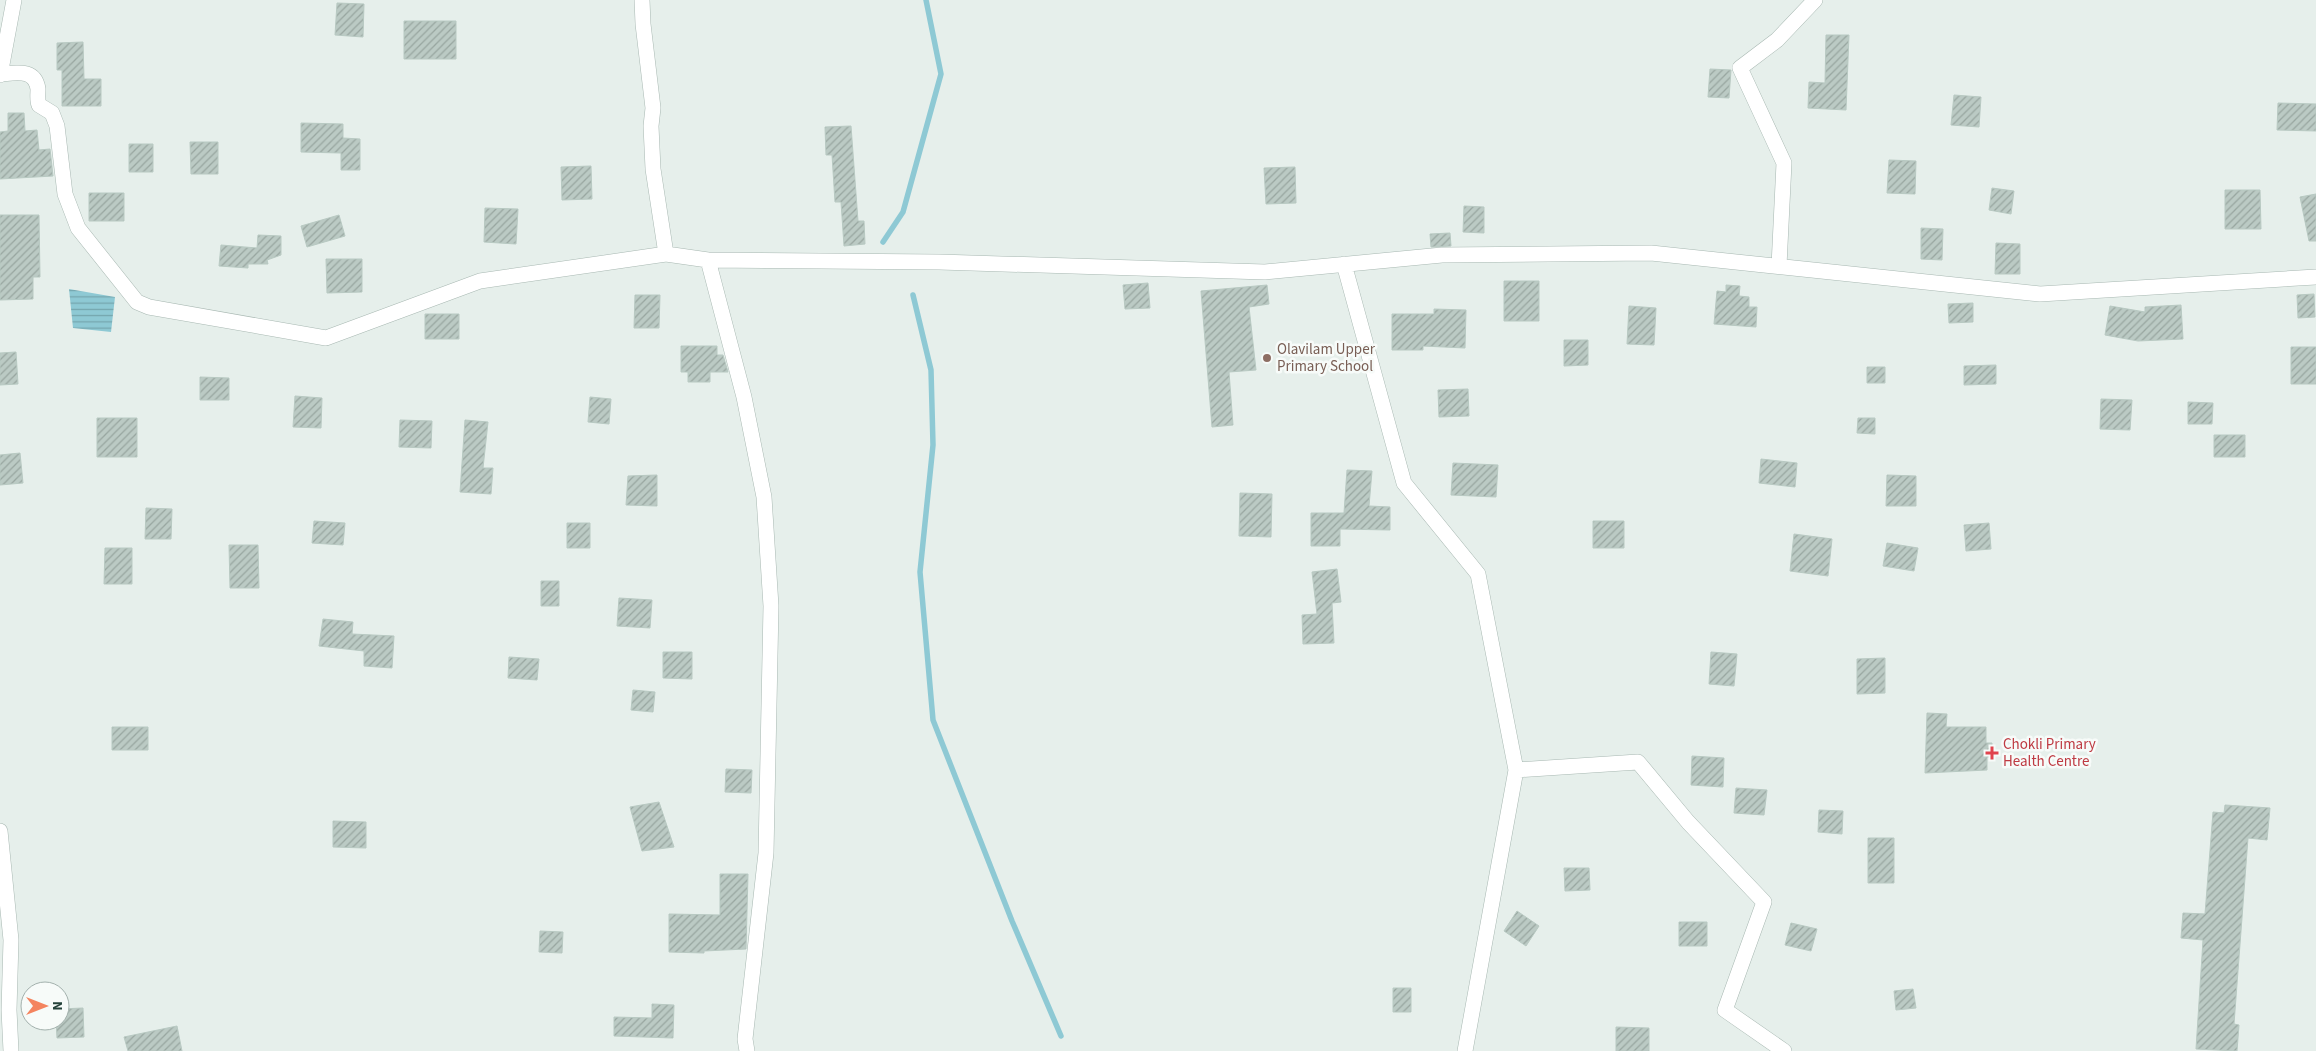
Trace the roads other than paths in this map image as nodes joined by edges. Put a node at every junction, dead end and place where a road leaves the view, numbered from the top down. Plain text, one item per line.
1 (14, 0) edge
2 (642, 0) edge
3 (1815, 0) edge
4 (0, 74) edge
5 (666, 254) junction
6 (708, 260) junction
7 (1344, 264) junction
8 (1779, 266) junction
9 (2316, 277) edge
10 (1516, 770) junction
11 (0, 831) edge
12 (11, 1051) edge
13 (747, 1051) edge
14 (1465, 1051) edge
15 (1784, 1051) edge

1 - 4 street
2 - 5 street
3 - 8 street
4 - 5 street
5 - 6 street
6 - 7 street
6 - 13 street
7 - 8 street
7 - 10 street
8 - 9 street
10 - 14 street
10 - 15 street
11 - 12 street

